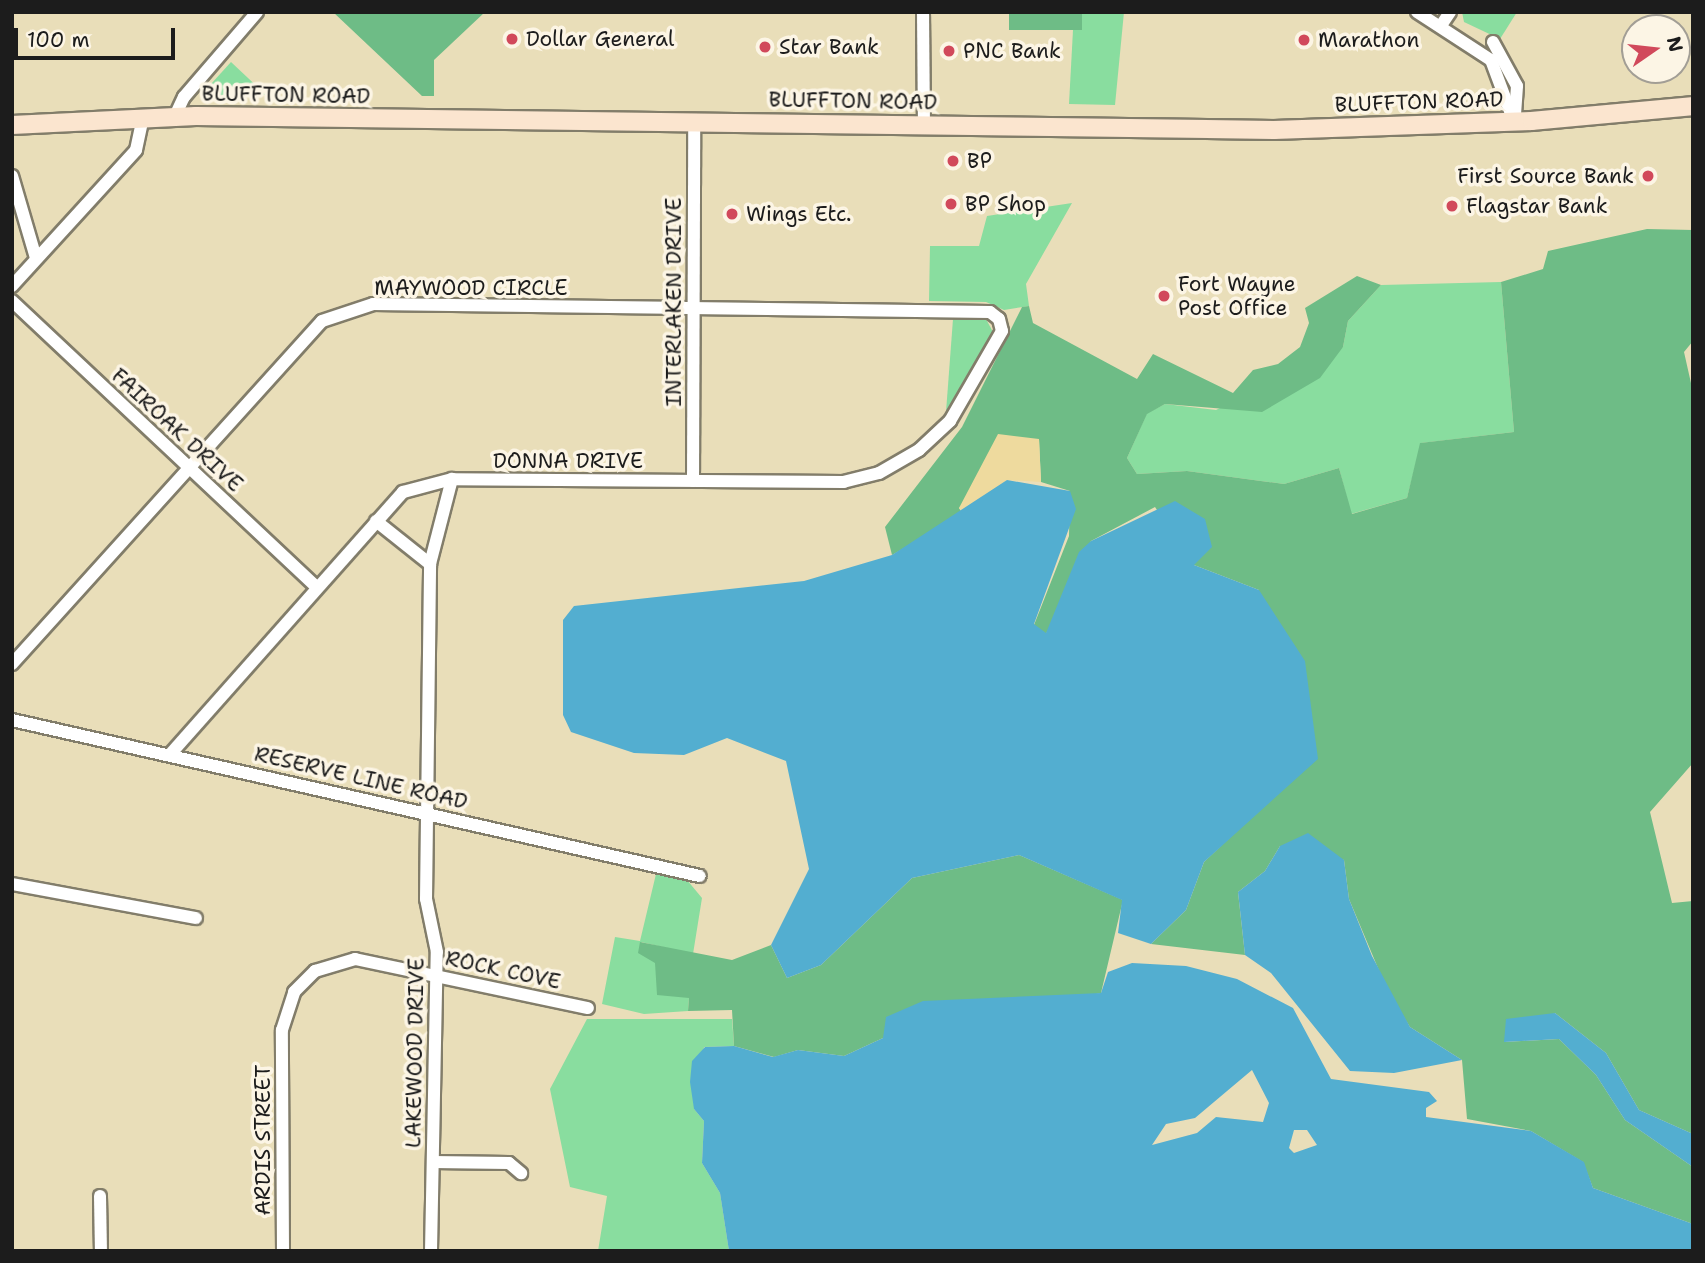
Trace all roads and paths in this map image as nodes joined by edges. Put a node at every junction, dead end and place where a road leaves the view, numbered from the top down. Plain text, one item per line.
1 (257, 12) edge
2 (923, 12) edge
3 (1417, 12) edge
4 (1450, 12) edge
5 (1445, 26) junction
6 (1493, 42) dead end
7 (1693, 106) edge
8 (143, 117) junction
9 (175, 117) junction
10 (694, 122) junction
11 (1514, 122) junction
12 (12, 125) edge
13 (924, 125) junction
14 (12, 176) edge
15 (36, 258) junction
16 (12, 286) edge
17 (12, 301) edge
18 (695, 309) junction
19 (999, 319) joint
20 (190, 468) junction
21 (452, 479) junction
22 (693, 481) junction
23 (376, 521) junction
24 (430, 564) junction
25 (315, 586) junction
26 (12, 664) edge
27 (12, 720) edge
28 (170, 754) junction
29 (431, 814) junction
30 (700, 876) dead end
31 (12, 884) edge
32 (196, 918) dead end
33 (435, 975) junction
34 (588, 1008) dead end
35 (282, 1030) joint
36 (433, 1162) junction
37 (521, 1173) dead end
38 (100, 1196) dead end
39 (101, 1251) edge
40 (283, 1251) edge
41 (431, 1251) edge

1 - 9 street
2 - 13 street
3 - 5 street
4 - 5 street
5 - 11 street
6 - 11 street
7 - 11 main road, BLUFFTON ROAD
8 - 9 main road, BLUFFTON ROAD
8 - 12 main road, BLUFFTON ROAD
8 - 15 street
9 - 10 main road, BLUFFTON ROAD
10 - 13 main road, BLUFFTON ROAD
10 - 18 street, INTERLAKEN DRIVE
11 - 13 main road, BLUFFTON ROAD
14 - 15 street
15 - 16 street
17 - 20 street, FAIROAK DRIVE
18 - 19 street, MAYWOOD CIRCLE
18 - 20 street, MAYWOOD CIRCLE
18 - 22 street, INTERLAKEN DRIVE
19 - 22 street, DONNA DRIVE
20 - 25 street, FAIROAK DRIVE
20 - 26 street, MAYWOOD CIRCLE
21 - 22 street, DONNA DRIVE
21 - 23 street, DONNA DRIVE
21 - 24 street, LAKEWOOD DRIVE
23 - 24 street
23 - 25 street, DONNA DRIVE
24 - 29 street, LAKEWOOD DRIVE
25 - 28 street, DONNA DRIVE
27 - 28 street, RESERVE LINE ROAD
28 - 29 street, RESERVE LINE ROAD
29 - 30 street, RESERVE LINE ROAD
29 - 33 street, LAKEWOOD DRIVE
31 - 32 street
33 - 34 street, ROCK COVE
33 - 35 street, ROCK COVE
33 - 36 street, LAKEWOOD DRIVE
35 - 40 street, ARDIS STREET
36 - 37 street
36 - 41 street, LAKEWOOD DRIVE
38 - 39 street

